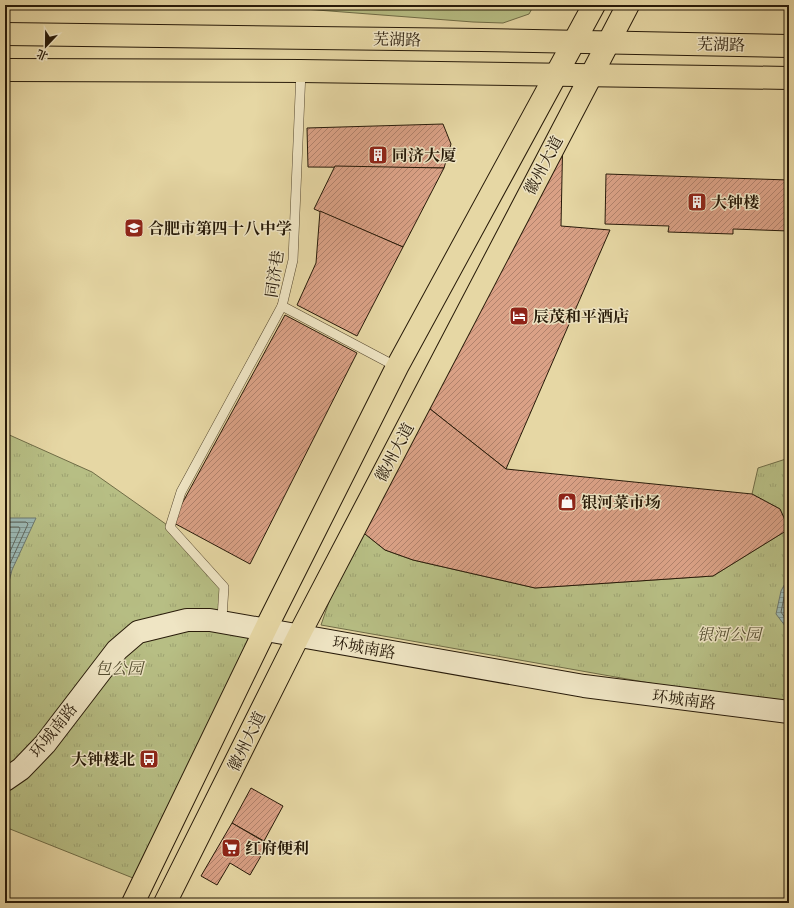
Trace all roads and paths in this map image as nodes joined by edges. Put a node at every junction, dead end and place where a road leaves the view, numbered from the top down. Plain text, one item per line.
1 (594, 5) edge
2 (628, 5) edge
3 (5, 34) edge
4 (574, 41) junction
5 (608, 42) junction
6 (789, 46) edge
7 (5, 70) edge
8 (301, 71) junction
9 (556, 74) junction
10 (590, 75) junction
11 (789, 78) edge
12 (282, 306) junction
13 (397, 367) junction
14 (222, 618) dead end
15 (265, 630) junction
16 (298, 635) junction
17 (789, 712) edge
18 (5, 780) edge
19 (133, 903) edge
20 (165, 903) edge

1 - 4 main road, 徽州大道
2 - 5 main road, 徽州大道
3 - 4 main road, 芜湖路
4 - 5 main road, 芜湖路
4 - 9 main road, 徽州大道
5 - 6 main road, 芜湖路
5 - 10 main road, 徽州大道
7 - 8 main road, 芜湖路
8 - 9 main road, 芜湖路
8 - 12 lane, 同济巷
9 - 10 main road, 芜湖路
9 - 13 main road, 徽州大道
10 - 11 main road, 芜湖路
10 - 16 main road, 徽州大道
12 - 13 lane, 同济巷
12 - 14 lane
13 - 15 main road, 徽州大道
15 - 16 street, 环城南路
15 - 18 street, 环城南路
15 - 19 main road, 徽州大道
16 - 17 street, 环城南路
16 - 20 main road, 徽州大道

